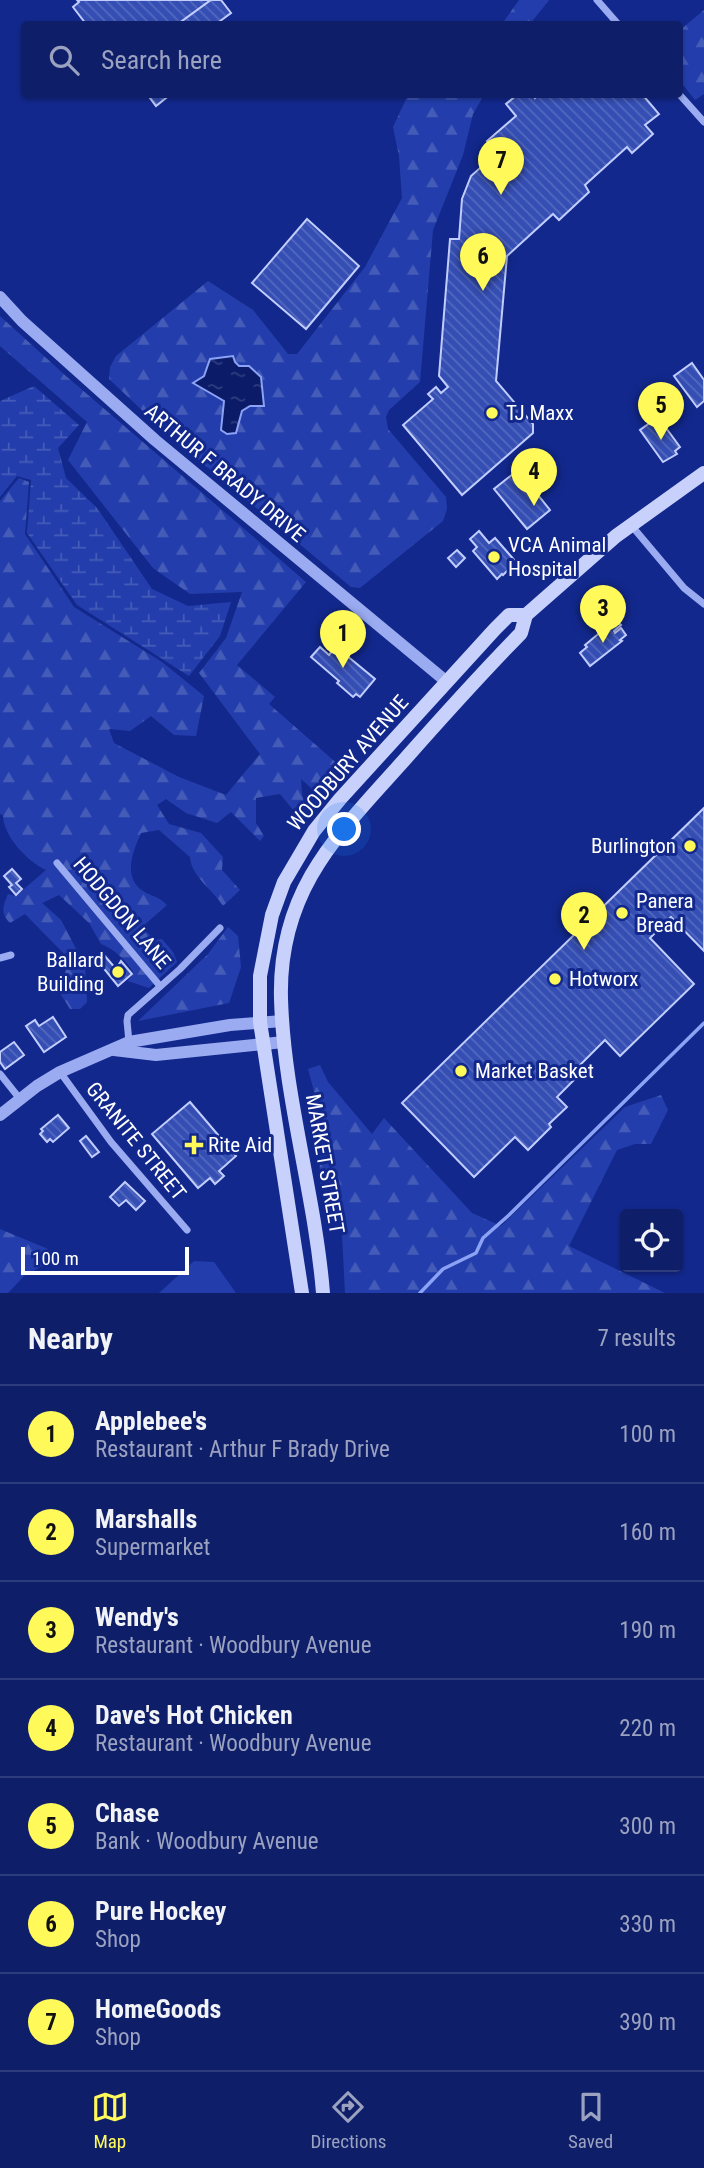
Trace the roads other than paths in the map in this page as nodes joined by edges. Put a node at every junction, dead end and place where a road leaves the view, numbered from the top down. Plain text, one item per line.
1 (597, 0) edge
2 (615, 21) edge
3 (683, 98) edge
4 (704, 122) edge
5 (0, 297) edge
6 (704, 473) edge
7 (631, 524) junction
8 (704, 604) edge
9 (526, 615) junction
10 (443, 686) junction
11 (57, 863) dead end
12 (220, 928) dead end
13 (11, 955) dead end
14 (0, 958) edge
15 (160, 986) junction
16 (282, 1021) junction
17 (260, 1023) junction
18 (129, 1042) junction
19 (284, 1042) junction
20 (262, 1044) junction
21 (113, 1050) junction
22 (60, 1072) junction
23 (0, 1074) edge
24 (20, 1099) junction
25 (0, 1115) edge
26 (187, 1230) dead end
27 (302, 1293) edge
28 (323, 1293) edge

1 - 2 street
3 - 4 street
5 - 10 street, ARTHUR F BRADY DRIVE
6 - 7 main road, WOODBURY AVENUE
7 - 8 street
7 - 9 main road, WOODBURY AVENUE
9 - 10 main road, WOODBURY AVENUE
9 - 16 main road, WOODBURY AVENUE
10 - 17 main road, WOODBURY AVENUE
11 - 15 street, HODGDON LANE
12 - 15 street
13 - 14 street
15 - 18 street
16 - 17 street
16 - 19 main road, WOODBURY AVENUE
17 - 18 street
17 - 20 main road, WOODBURY AVENUE
18 - 21 street
19 - 20 street
19 - 28 main road, MARKET STREET
20 - 21 street
20 - 27 main road, MARKET STREET
21 - 22 street
22 - 24 street
22 - 26 street, GRANITE STREET
23 - 24 street
24 - 25 street

